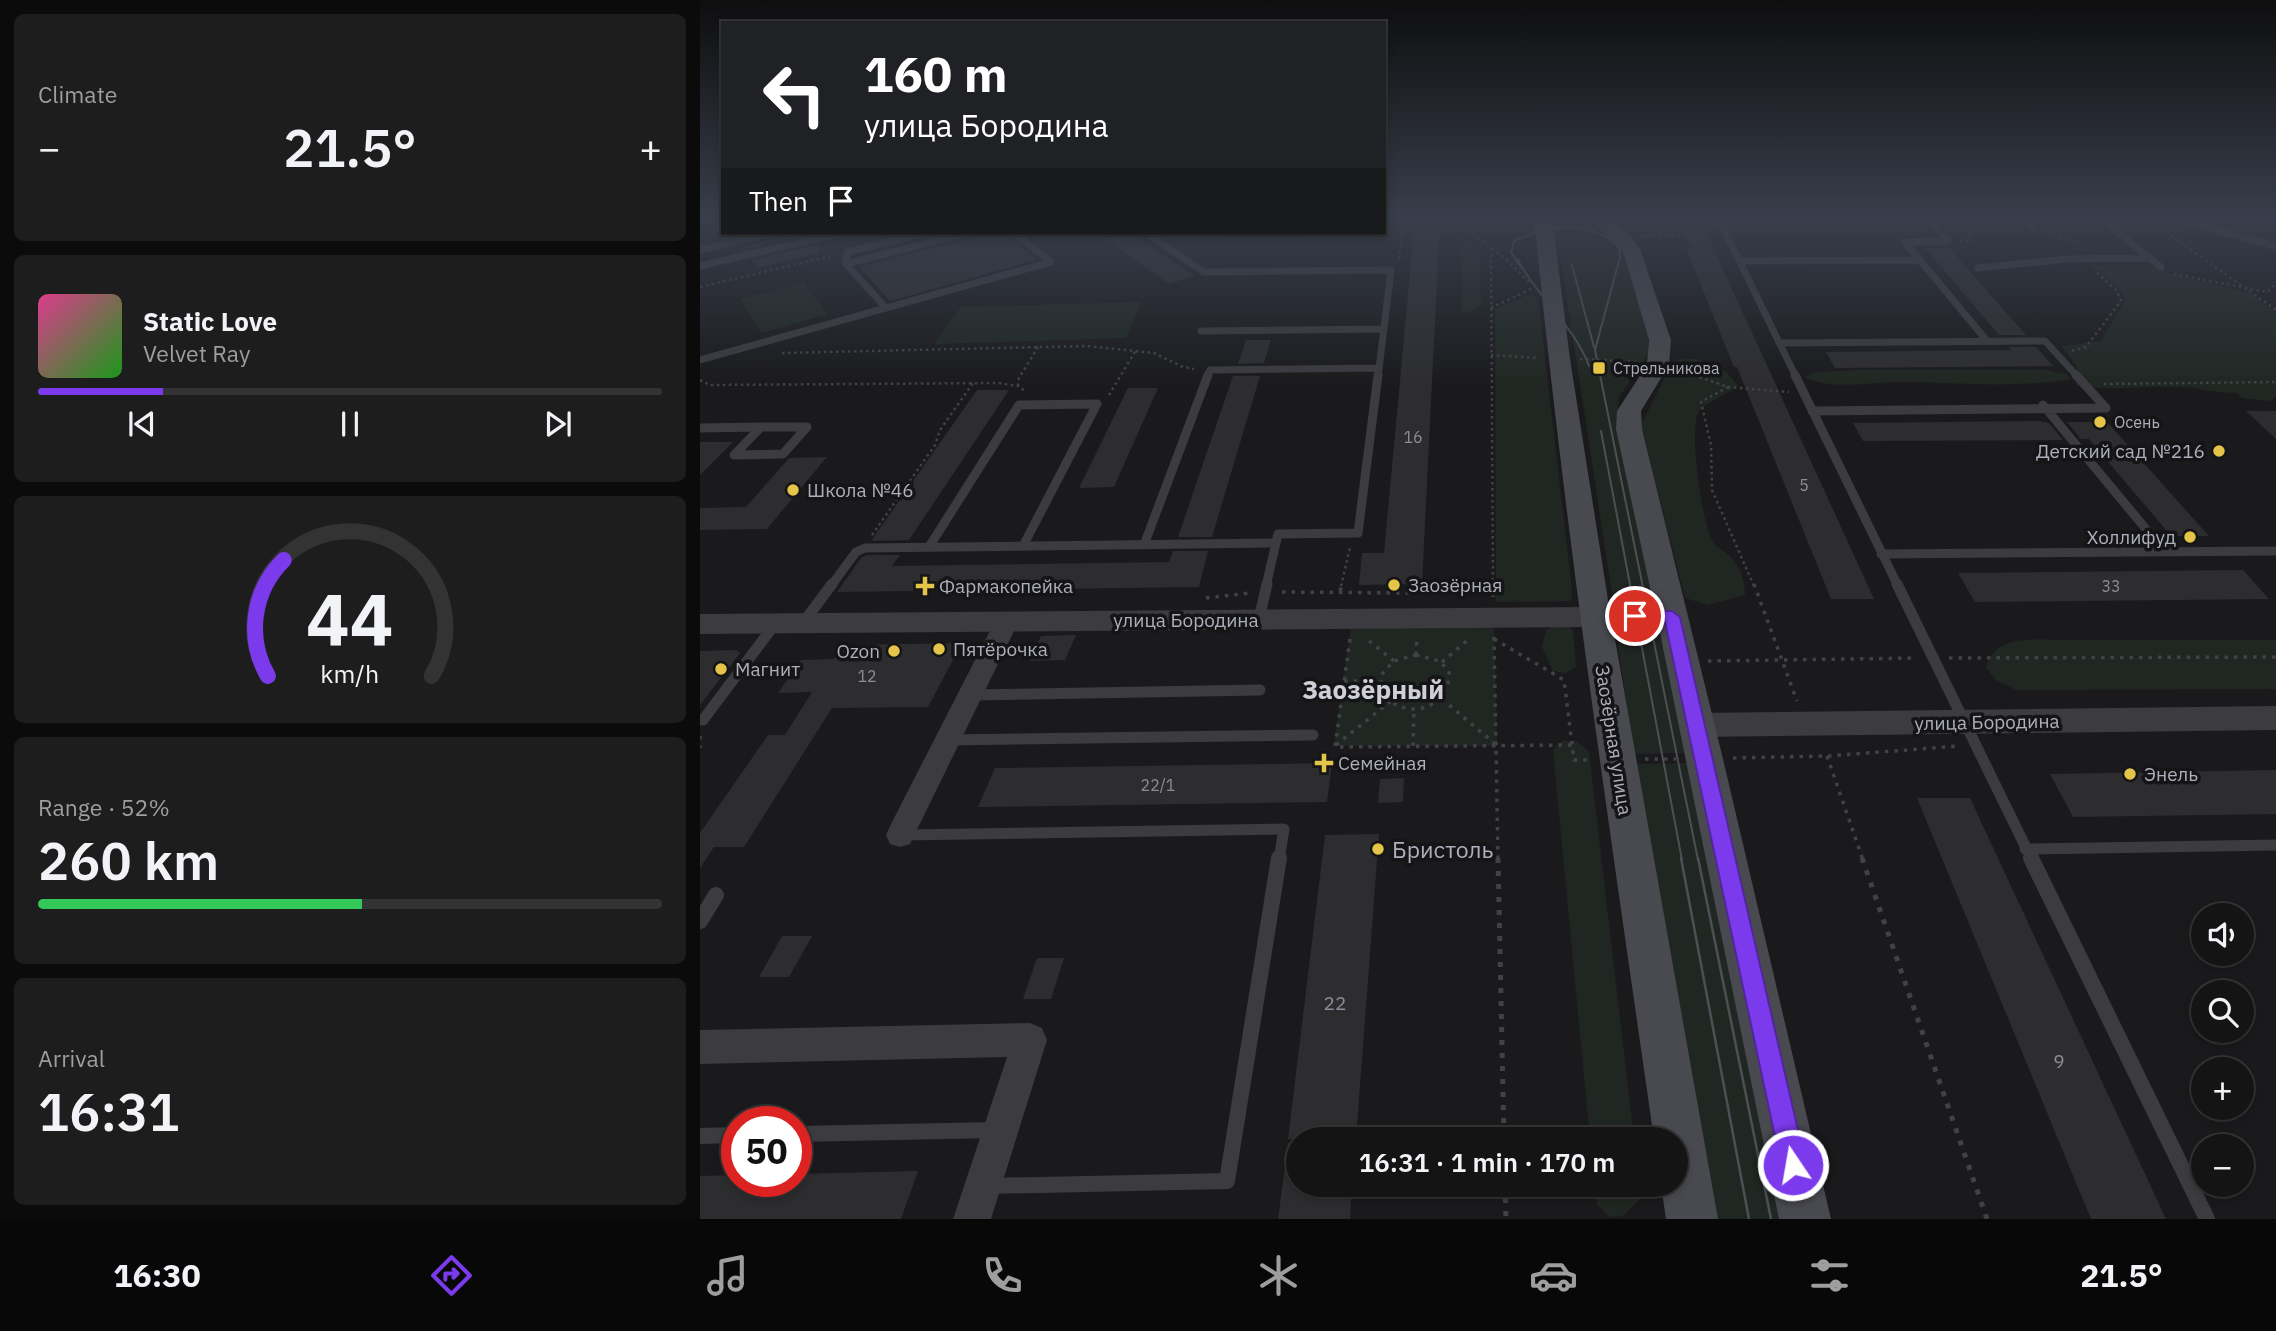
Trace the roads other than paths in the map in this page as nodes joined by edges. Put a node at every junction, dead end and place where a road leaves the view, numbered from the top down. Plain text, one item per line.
1 (855, 274) edge
2 (1008, 274) edge
3 (1391, 274) edge
4 (1549, 274) edge
5 (1639, 274) edge
6 (1745, 274) edge
7 (1931, 274) edge
8 (886, 308) junction
9 (1384, 329) junction
10 (1201, 331) dead end
11 (1987, 341) junction
12 (1779, 343) junction
13 (700, 360) edge
14 (1379, 368) junction
15 (2044, 406) junction
16 (1812, 411) junction
17 (761, 427) junction
18 (700, 428) edge
19 (1276, 543) junction
20 (1144, 545) junction
21 (1023, 546) junction
22 (929, 547) junction
23 (2276, 551) edge
24 (2165, 552) junction
25 (1881, 554) junction
26 (1595, 617) junction
27 (1672, 617) junction
28 (1259, 619) junction
29 (1007, 621) junction
30 (700, 624) edge
31 (789, 624) junction
32 (1260, 690) dead end
33 (970, 695) junction
34 (2276, 718) edge
35 (700, 720) edge
36 (1969, 733) junction
37 (1313, 735) dead end
38 (947, 740) junction
39 (1701, 742) junction
40 (900, 835) joint
41 (2276, 845) edge
42 (2025, 849) junction
43 (716, 895) dead end
44 (700, 921) edge
45 (700, 1047) edge
46 (1001, 1130) junction
47 (812, 1134) edge
48 (721, 1135) edge
49 (700, 1136) edge
50 (977, 1203) edge
51 (1692, 1219) edge
52 (1805, 1219) edge
53 (2207, 1219) edge

1 - 8 lane
2 - 8 lane
3 - 9 lane
4 - 26 main road, Заозёрная улица
5 - 27 main road
6 - 12 lane
7 - 11 lane
8 - 13 lane
9 - 10 lane
9 - 14 lane
11 - 12 lane
11 - 15 lane
12 - 16 lane
14 - 19 lane
14 - 20 lane
15 - 16 lane
15 - 24 lane
16 - 25 lane
17 - 17 lane
17 - 18 lane
19 - 20 lane
19 - 28 lane
20 - 21 lane
21 - 22 lane
21 - 22 lane
22 - 31 lane
23 - 24 lane
24 - 25 lane
25 - 36 lane
26 - 27 main road, улица Бородина
26 - 28 street, улица Бородина
26 - 51 main road, Заозёрная улица
27 - 39 main road
28 - 29 street, улица Бородина
29 - 31 street, улица Бородина
29 - 33 street
30 - 31 street, улица Бородина
31 - 35 lane
32 - 33 lane
33 - 38 street
34 - 36 street, улица Бородина
36 - 39 street, улица Бородина
36 - 42 lane
37 - 38 lane
38 - 40 street
39 - 52 main road
40 - 50 lane
41 - 42 lane
42 - 53 lane
43 - 44 lane
45 - 46 street
46 - 47 lane
46 - 50 street
48 - 49 lane

